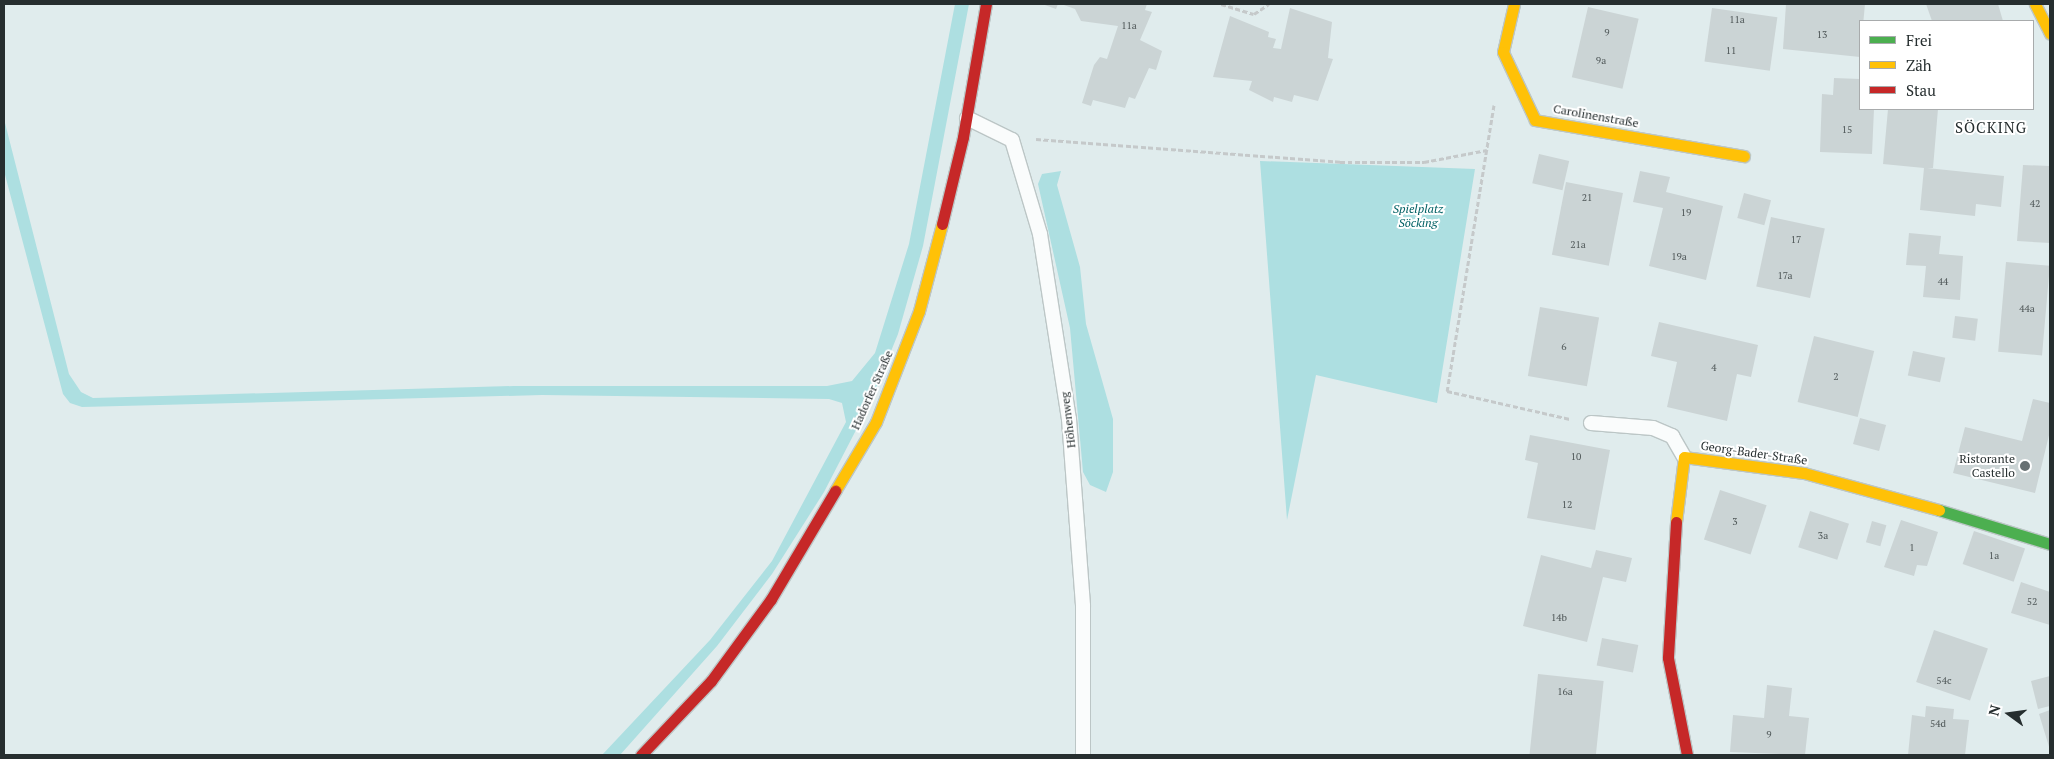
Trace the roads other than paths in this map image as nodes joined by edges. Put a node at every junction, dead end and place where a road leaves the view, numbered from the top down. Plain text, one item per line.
1 (986, 4) edge
2 (1514, 4) edge
3 (2035, 4) edge
4 (2050, 33) edge
5 (967, 118) junction
6 (1744, 156) dead end
7 (1591, 423) road end
8 (1684, 458) junction
9 (2050, 544) edge
10 (641, 755) edge
11 (1083, 755) edge
12 (1686, 755) edge

1 - 5 street, Hadorfer Straße
2 - 6 street, Carolinenstraße
3 - 4 street
5 - 10 street, Hadorfer Straße
5 - 11 lane, Höhenweg
7 - 8 lane
8 - 9 street, Georg-Bader-Straße
8 - 12 street, Georg-Bader-Straße

